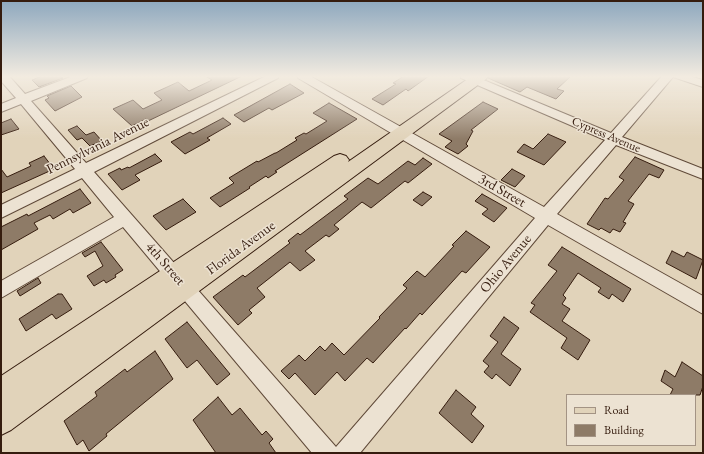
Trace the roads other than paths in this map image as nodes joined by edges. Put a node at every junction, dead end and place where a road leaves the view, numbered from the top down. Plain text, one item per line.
1 (29, 97) edge
2 (231, 97) edge
3 (338, 97) edge
4 (442, 97) edge
5 (519, 97) edge
6 (650, 97) edge
7 (24, 99) junction
8 (1, 108) edge
9 (395, 130) junction
10 (615, 138) junction
11 (84, 170) junction
12 (703, 174) edge
13 (1, 212) edge
14 (546, 216) junction
15 (125, 218) junction
16 (180, 281) junction
17 (1, 290) edge
18 (703, 306) edge
19 (1, 393) edge
20 (1, 420) edge
21 (327, 453) edge
22 (345, 453) edge

1 - 7 street
2 - 11 street, Pennsylvania Avenue
3 - 9 street, 3rd Street
4 - 9 main road, Florida Avenue
5 - 10 street, Cypress Avenue
6 - 10 street, Ohio Avenue
7 - 8 street
7 - 11 street, 4th Street
9 - 14 street, 3rd Street
9 - 16 main road, Florida Avenue
10 - 12 street, Cypress Avenue
10 - 14 street, Ohio Avenue
11 - 13 street, Pennsylvania Avenue
11 - 15 street, 4th Street
14 - 18 street, 3rd Street
14 - 22 street, Ohio Avenue
15 - 16 street, 4th Street
15 - 17 street
16 - 19 main road, Florida Avenue
16 - 20 main road, Florida Avenue
16 - 21 street, 4th Street

